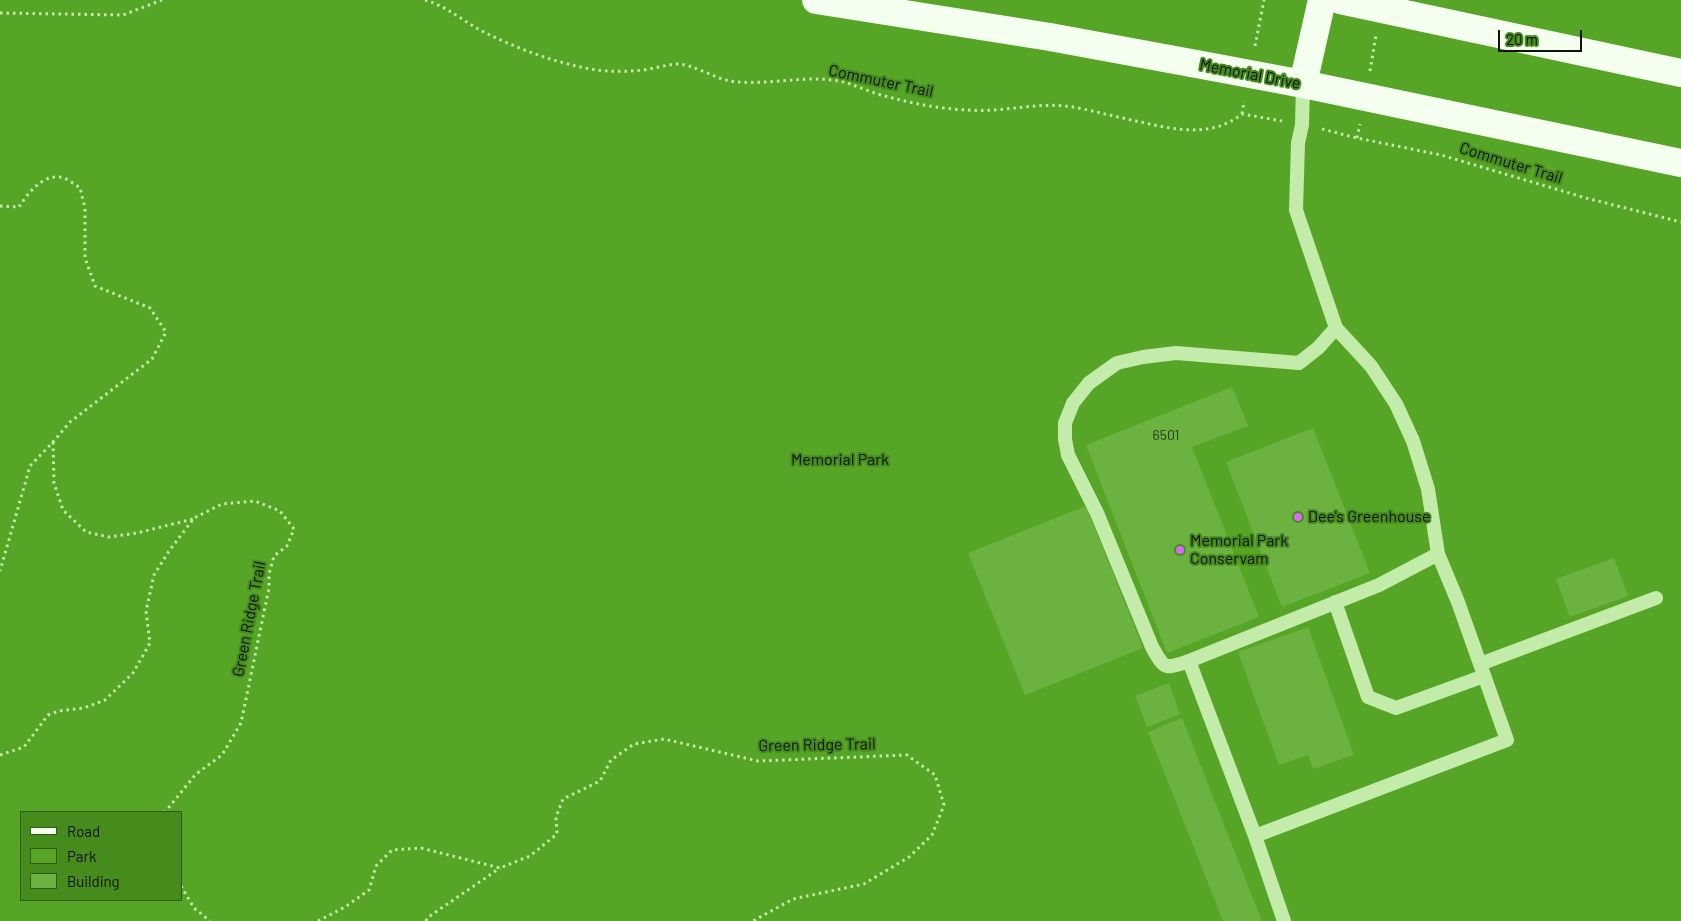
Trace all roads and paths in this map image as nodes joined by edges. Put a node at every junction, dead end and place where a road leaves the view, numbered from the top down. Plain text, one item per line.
1 (162, 0) edge
2 (425, 0) edge
3 (816, 0) edge
4 (1322, 0) edge
5 (1340, 0) edge
6 (1381, 9) junction
7 (0, 13) edge
8 (1681, 73) edge
9 (1303, 84) junction
10 (1365, 97) junction
11 (1281, 121) dead end
12 (1334, 131) dead end
13 (1357, 138) junction
14 (1681, 163) edge
15 (0, 206) edge
16 (1681, 222) edge
17 (1336, 328) junction
18 (53, 442) junction
19 (194, 518) junction
20 (1438, 554) junction
21 (0, 571) edge
22 (1656, 598) dead end
23 (1335, 602) junction
24 (1189, 661) junction
25 (1482, 670) junction
26 (0, 755) edge
27 (166, 811) edge
28 (1256, 836) junction
29 (500, 868) junction
30 (182, 888) edge
31 (210, 921) edge
32 (318, 921) edge
33 (426, 921) edge
34 (753, 921) edge
35 (1284, 921) edge

1 - 7 path
2 - 11 path, Commuter Trail
3 - 9 main road, Memorial Drive
4 - 9 main road
5 - 6 main road
6 - 8 main road
6 - 10 path
9 - 10 main road, Memorial Drive
9 - 17 lane
10 - 13 path
10 - 14 main road, Memorial Drive
12 - 13 path, Commuter Trail
13 - 16 path, Commuter Trail
15 - 18 path
17 - 20 lane
17 - 24 lane
18 - 19 path
18 - 21 path
19 - 26 path, Green Ridge Trail
19 - 27 path, Green Ridge Trail
20 - 23 lane
20 - 25 lane
22 - 25 lane
23 - 24 lane
23 - 25 lane
24 - 28 lane
25 - 28 lane
28 - 35 lane
29 - 32 path
29 - 33 path
29 - 34 path, Green Ridge Trail
30 - 31 path

